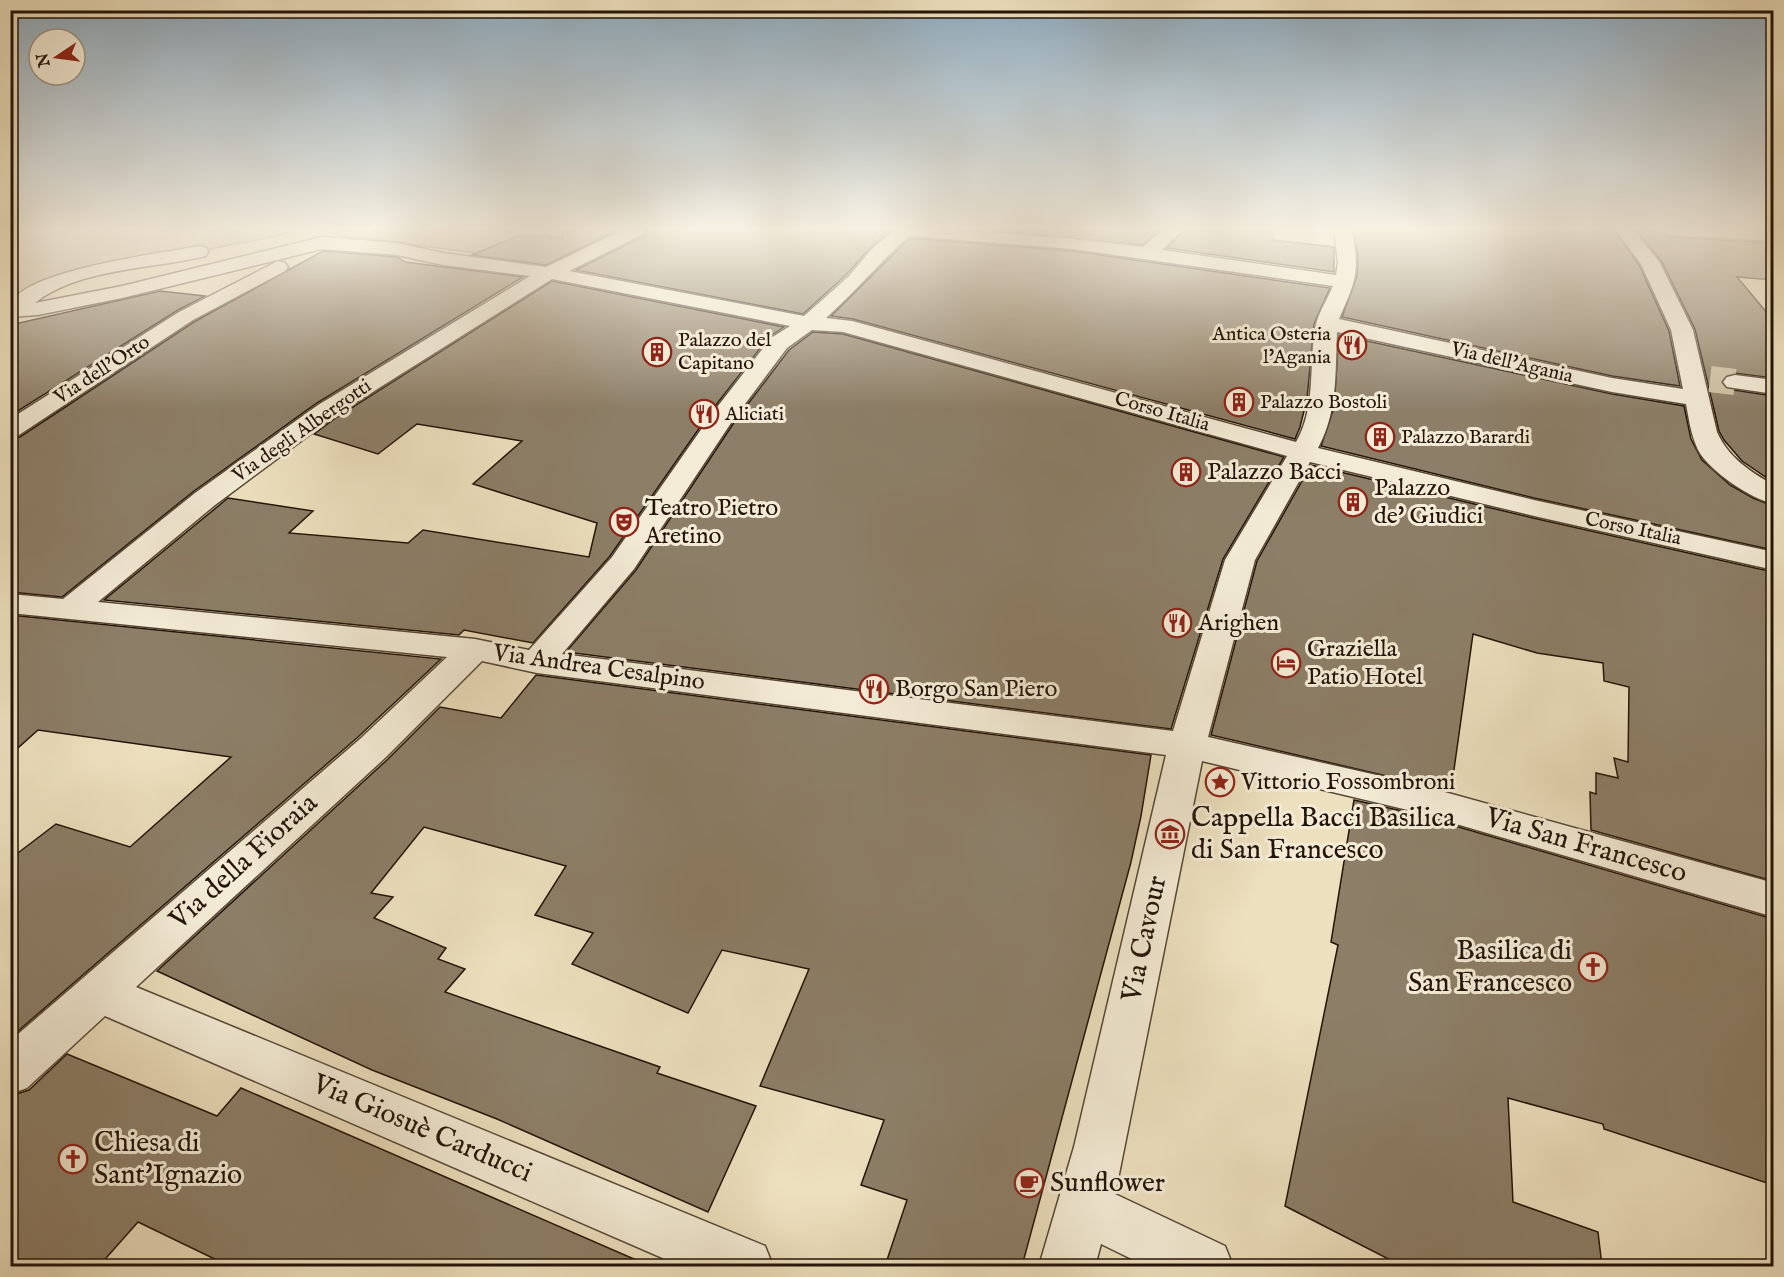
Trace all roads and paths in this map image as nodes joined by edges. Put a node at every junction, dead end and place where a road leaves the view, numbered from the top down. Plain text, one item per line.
1 (39, 290) edge
2 (129, 290) edge
3 (168, 290) edge
4 (235, 290) edge
5 (522, 290) edge
6 (635, 290) edge
7 (845, 290) edge
8 (1342, 290) edge
9 (1663, 290) edge
10 (219, 298) junction
11 (12, 312) edge
12 (808, 323) junction
13 (1327, 323) junction
14 (1735, 382) tunnel mouth
15 (1700, 384) junction
16 (1773, 387) edge
17 (10, 430) edge
18 (1303, 452) junction
19 (1773, 496) edge
20 (1773, 561) edge
21 (69, 610) junction
22 (19, 611) edge
23 (475, 649) junction
24 (537, 662) junction
25 (1187, 745) junction
26 (1773, 900) edge
27 (98, 992) junction
28 (10, 1072) edge
29 (1085, 1208) junction
30 (745, 1266) edge
31 (1067, 1266) edge
32 (1205, 1266) edge

1 - 11 street
2 - 11 street
3 - 10 street
4 - 10 street, Via dell'Orto
5 - 21 street, Via degli Albergotti
6 - 12 street, Corso Italia
7 - 12 street
8 - 13 street, Via Cavour
9 - 15 street
10 - 17 street, Via dell'Orto
12 - 18 street, Corso Italia
12 - 24 street
13 - 15 street, Via dell'Agania
13 - 18 street, Via Cavour
14 - 16 street
15 - 19 street
18 - 20 street, Corso Italia
18 - 25 street, Via Cavour
21 - 22 street, Via Andrea Cesalpino
21 - 23 street, Via Andrea Cesalpino
23 - 24 street, Via Andrea Cesalpino
23 - 27 street, Via della Fioraia
24 - 25 street, Via Andrea Cesalpino
25 - 26 street, Via San Francesco
25 - 29 street, Via Cavour
27 - 28 street, Via della Fioraia
27 - 30 street, Via Giosuè Carducci
29 - 31 street, Via Cavour
29 - 32 street

